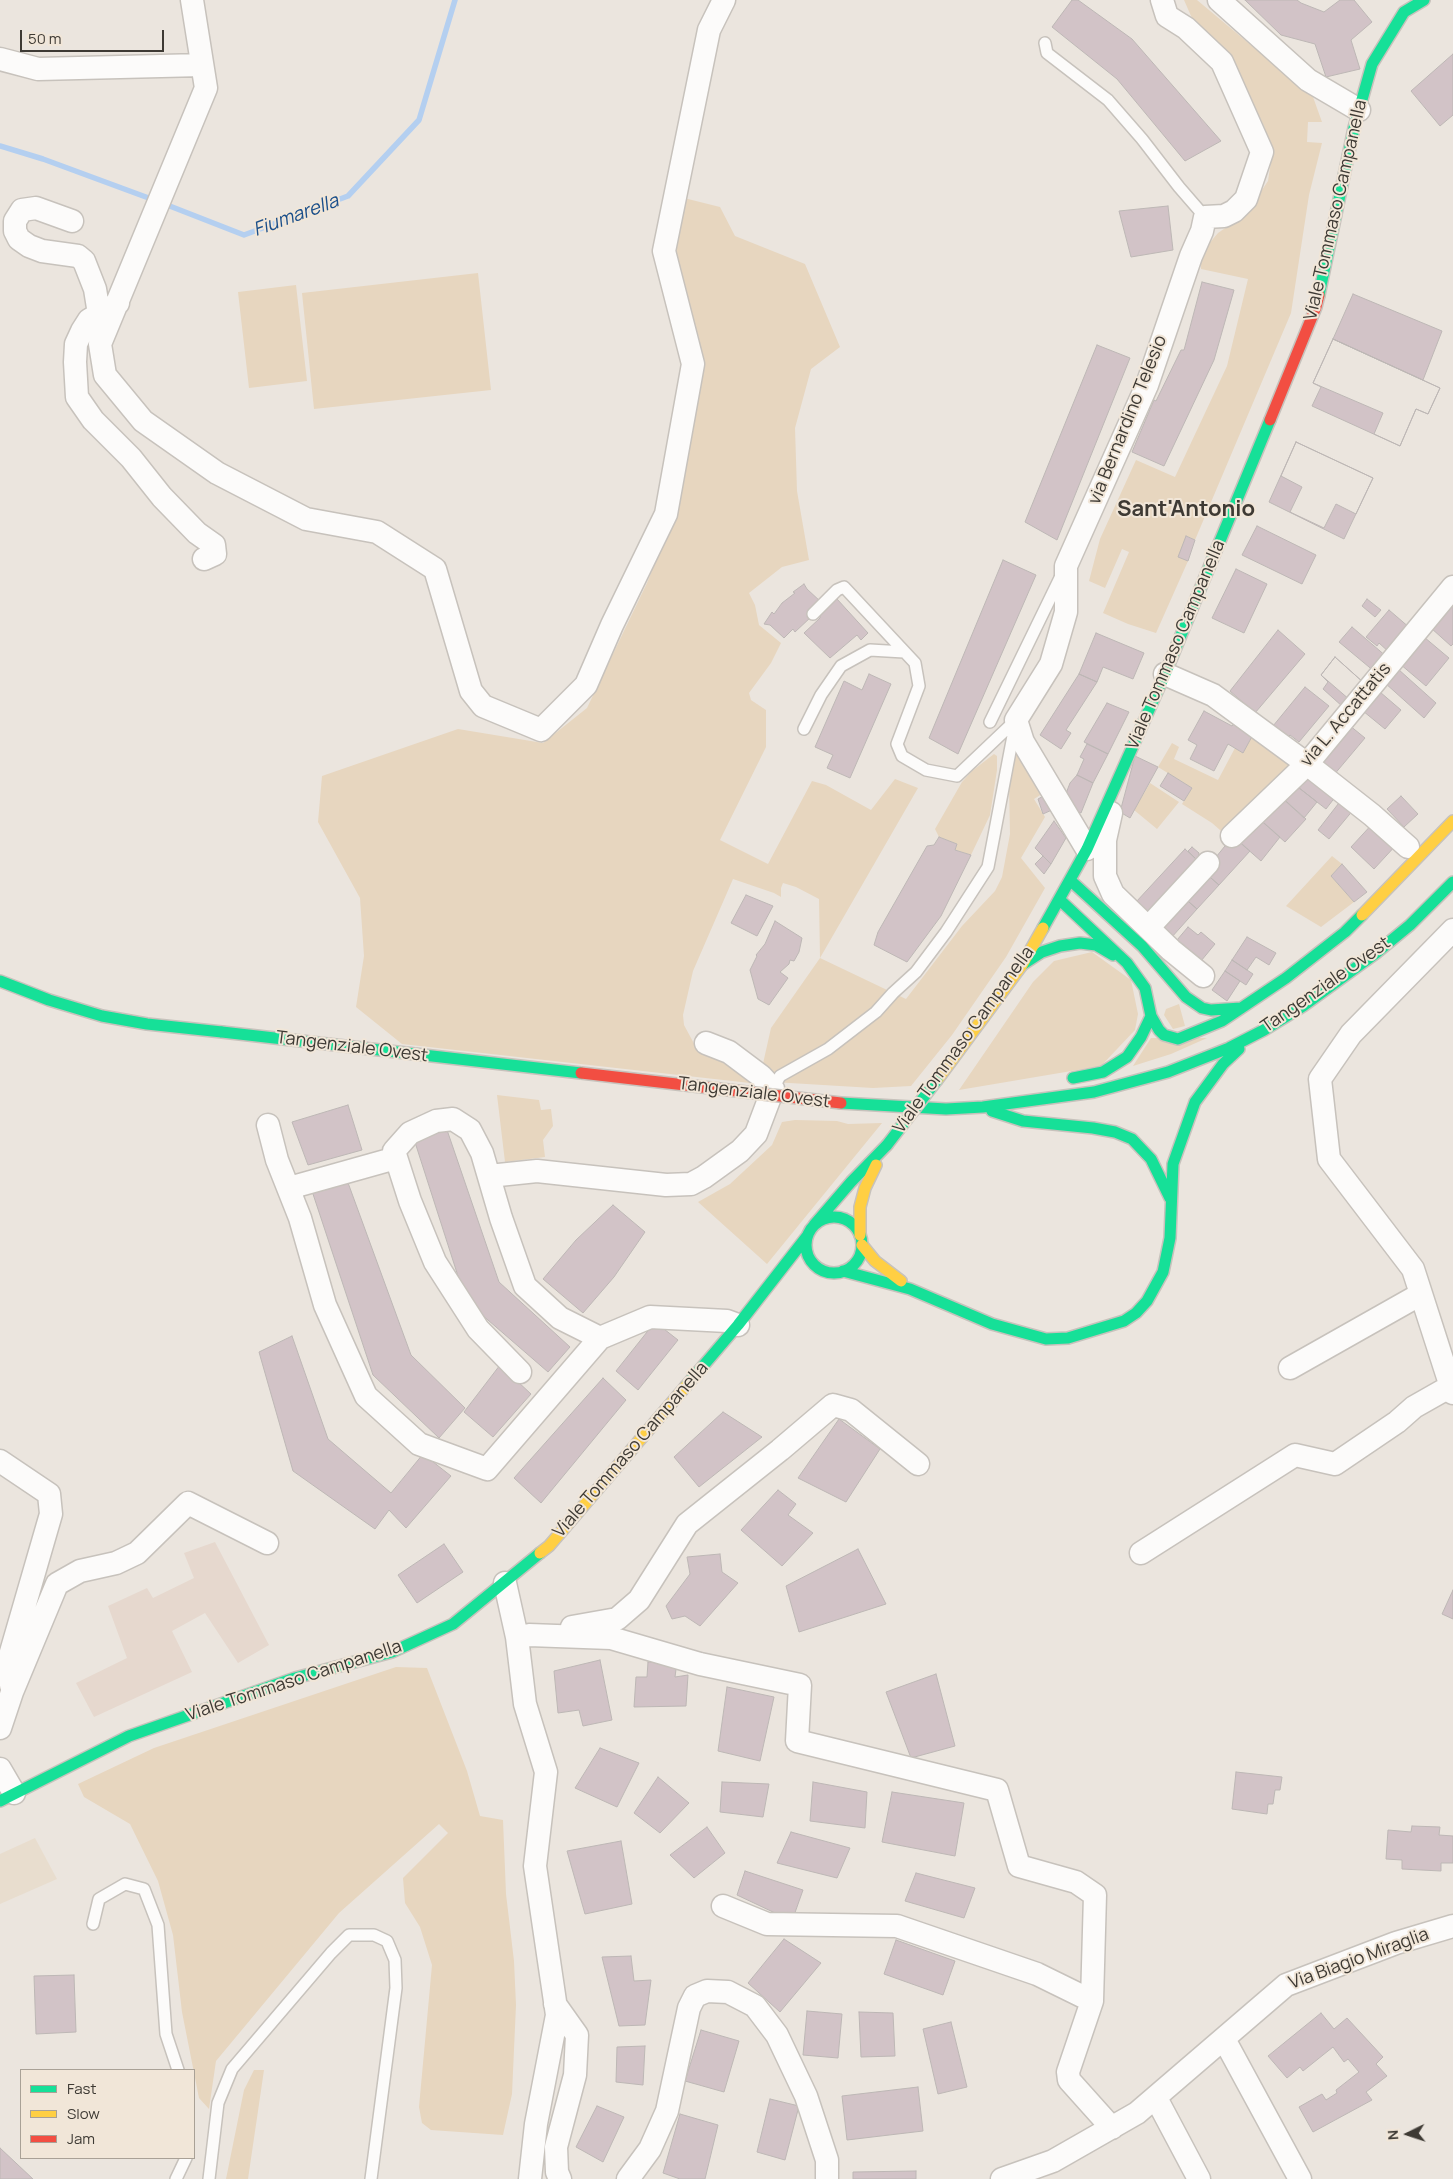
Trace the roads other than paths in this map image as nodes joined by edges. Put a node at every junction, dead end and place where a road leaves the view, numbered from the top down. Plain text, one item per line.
1 (192, 0) edge
2 (724, 0) edge
3 (1162, 0) edge
4 (1219, 0) edge
5 (1424, 0) edge
6 (1400, 6) edge
7 (1045, 43) dead end
8 (0, 59) edge
9 (202, 65) junction
10 (1359, 110) junction
11 (1205, 217) junction
12 (72, 221) dead end
13 (108, 309) junction
14 (204, 559) dead end
15 (1066, 566) junction
16 (1453, 588) edge
17 (813, 614) dead end
18 (904, 652) junction
19 (1165, 674) junction
20 (1016, 720) junction
21 (990, 722) dead end
22 (804, 729) dead end
23 (1307, 764) junction
24 (1118, 780) junction
25 (1453, 821) edge
26 (1232, 836) dead end
27 (1408, 847) dead end
28 (1088, 860) junction
29 (1208, 863) dead end
30 (1070, 880) junction
31 (1453, 882) edge
32 (1095, 889) dead end
33 (1060, 900) junction
34 (1100, 908) junction
35 (1148, 928) junction
36 (1453, 930) edge
37 (1127, 963) junction
38 (1022, 965) junction
39 (1203, 976) dead end
40 (0, 981) edge
41 (1172, 996) dead end
42 (1186, 997) junction
43 (1160, 1003) dead end
44 (1242, 1008) junction
45 (1151, 1016) junction
46 (1264, 1030) junction
47 (706, 1043) dead end
48 (1059, 1081) dead end
49 (1032, 1088) dead end
50 (773, 1089) junction
51 (983, 1108) junction
52 (268, 1125) dead end
53 (888, 1145) junction
54 (396, 1158) junction
55 (490, 1176) junction
56 (289, 1188) junction
57 (1171, 1199) junction
58 (811, 1231) junction
59 (861, 1240) junction
60 (843, 1271) junction
61 (825, 1272) junction
62 (805, 1273) dead end
63 (787, 1280) dead end
64 (910, 1289) junction
65 (1421, 1294) junction
66 (758, 1298) junction
67 (738, 1325) junction
68 (600, 1338) junction
69 (1290, 1368) dead end
70 (520, 1372) dead end
71 (1452, 1390) edge
72 (0, 1461) edge
73 (918, 1464) dead end
74 (267, 1543) dead end
75 (1141, 1553) dead end
76 (505, 1583) junction
77 (523, 1636) junction
78 (12, 1692) junction
79 (0, 1728) edge
80 (0, 1770) edge
81 (7, 1797) edge
82 (723, 1906) dead end
83 (93, 1924) dead end
84 (1453, 1926) edge
85 (1092, 2001) junction
86 (555, 2004) junction
87 (1224, 2039) junction
88 (178, 2069) edge
89 (1156, 2098) junction
90 (1112, 2128) junction
91 (186, 2159) edge
92 (176, 2179) edge
93 (209, 2179) edge
94 (371, 2179) edge
95 (530, 2179) edge
96 (560, 2179) edge
97 (628, 2179) edge
98 (827, 2179) edge
99 (1002, 2179) edge
100 (1199, 2179) edge
101 (1300, 2179) edge

1 - 9 street
2 - 13 street
3 - 11 street
4 - 10 street
5 - 6 main road, Viale Tommaso Campanella
6 - 10 main road, Viale Tommaso Campanella
7 - 11 lane
8 - 9 street
9 - 13 street
10 - 19 main road, Viale Tommaso Campanella
11 - 15 street, via Bernardino Telesio
12 - 13 street
13 - 14 street
15 - 20 street, via Bernardino Telesio
15 - 21 lane
16 - 23 street, via L. Accattatis
17 - 18 lane
18 - 20 lane
18 - 22 lane
19 - 23 street
19 - 24 main road, Viale Tommaso Campanella
20 - 28 street
20 - 50 lane
23 - 26 street, via L. Accattatis
23 - 27 street
24 - 28 main road, Viale Tommaso Campanella
24 - 35 street
25 - 44 main road
28 - 30 main road, Viale Tommaso Campanella
29 - 35 street
30 - 33 main road, Viale Tommaso Campanella
30 - 34 main road
31 - 46 main road, Tangenziale Ovest
32 - 34 main road
33 - 37 main road
33 - 38 main road, Viale Tommaso Campanella
34 - 42 main road
35 - 39 street
36 - 65 street
37 - 38 main road
37 - 45 main road
38 - 53 main road, Viale Tommaso Campanella, bridge
40 - 51 main road, Tangenziale Ovest, bridge
41 - 42 main road
42 - 44 main road
43 - 45 main road
44 - 45 main road
45 - 48 main road
46 - 51 main road, Tangenziale Ovest
46 - 57 main road
47 - 50 street
49 - 51 main road
50 - 55 street
51 - 57 main road
52 - 56 street
53 - 58 main road, Viale Tommaso Campanella
53 - 59 main road, Viale Tommaso Campanella
54 - 55 street
54 - 56 street
54 - 70 street
55 - 68 street
56 - 68 street
57 - 64 main road
58 - 59 main road
58 - 61 main road
58 - 66 main road, Viale Tommaso Campanella
59 - 60 main road
59 - 64 main road
60 - 61 main road
60 - 64 main road
61 - 62 main road
63 - 66 main road, Viale Tommaso Campanella
65 - 69 street
65 - 71 street
66 - 67 main road, Viale Tommaso Campanella
67 - 68 street
67 - 76 main road, Viale Tommaso Campanella
71 - 75 street
72 - 78 street
73 - 77 street
74 - 78 street
76 - 77 street
76 - 81 main road, Viale Tommaso Campanella
77 - 85 street
77 - 86 street
78 - 79 street
80 - 81 street
82 - 85 street
83 - 88 lane
84 - 87 street, Via Biagio Miraglia
85 - 90 street
86 - 95 street
86 - 96 street
87 - 89 street, Via Biagio Miraglia
87 - 101 street
89 - 90 street, Via Biagio Miraglia
89 - 100 street
90 - 99 street, Via Biagio Miraglia
91 - 92 lane
93 - 94 lane
97 - 98 street

